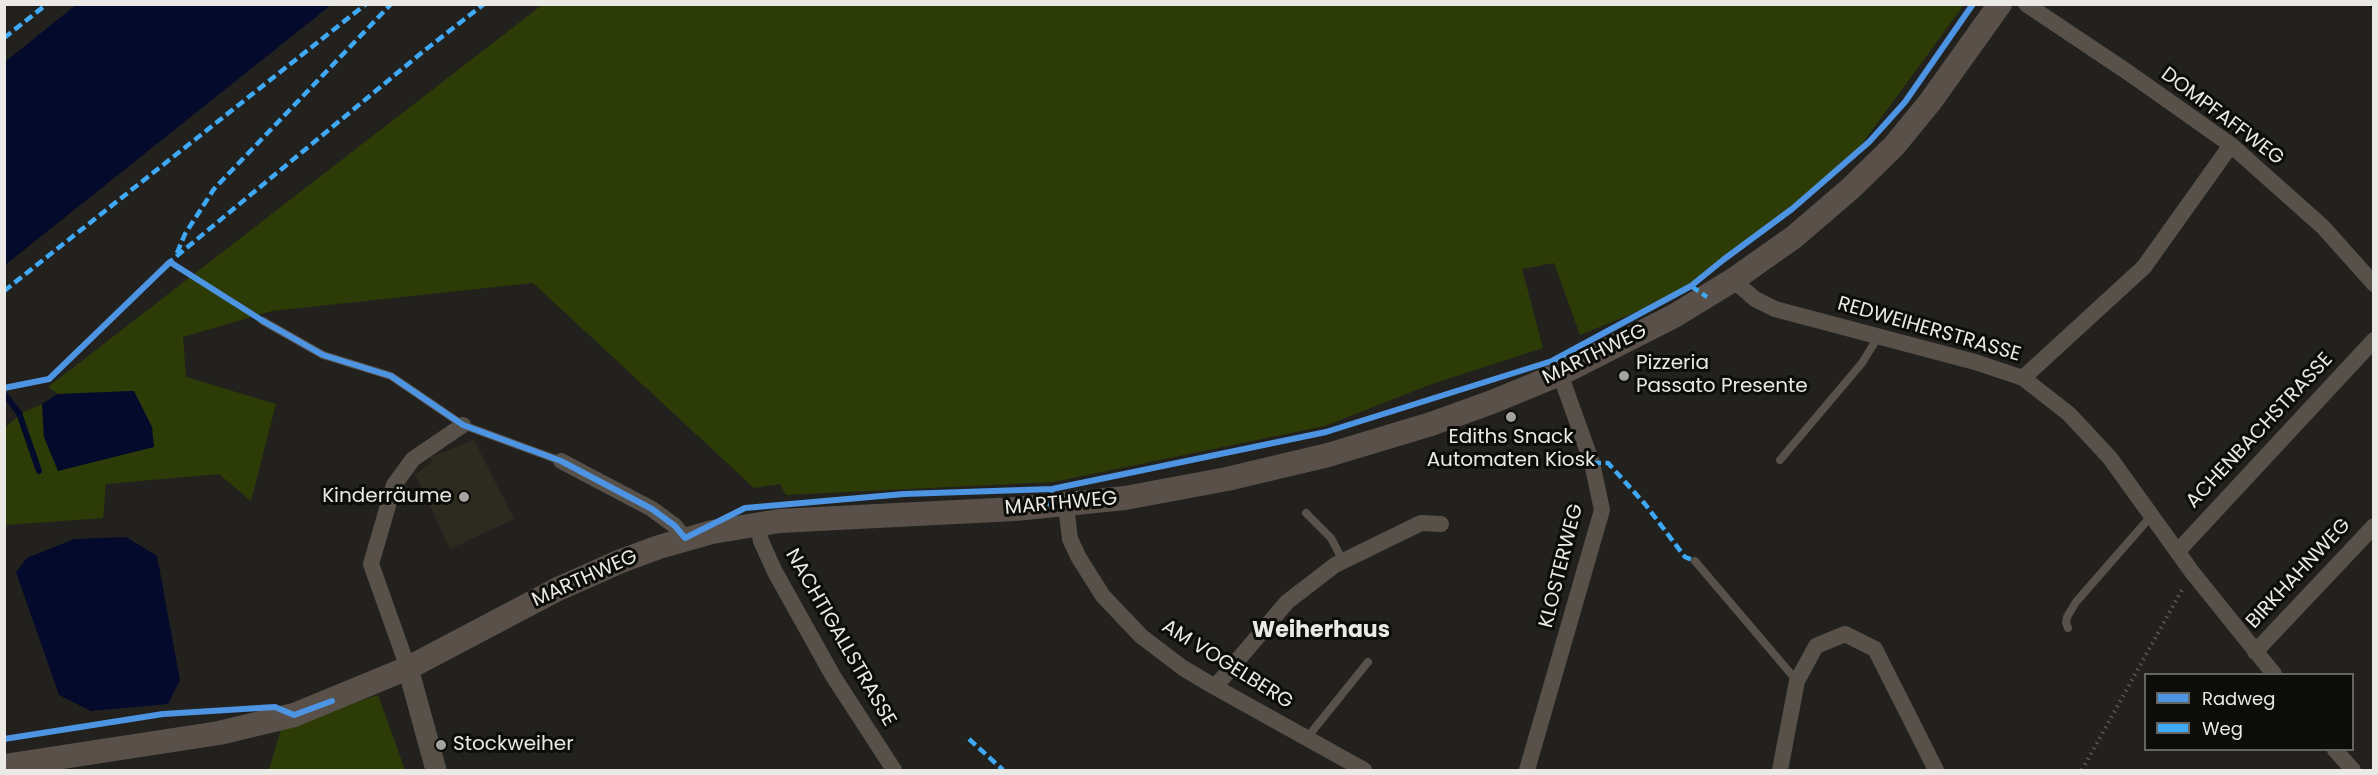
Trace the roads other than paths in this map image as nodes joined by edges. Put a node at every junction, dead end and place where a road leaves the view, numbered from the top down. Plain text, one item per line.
1 (2000, 4) edge
2 (2026, 4) edge
3 (2231, 145) junction
4 (1733, 280) junction
5 (2373, 284) edge
6 (263, 321) dead end
7 (1878, 337) junction
8 (2373, 340) edge
9 (1560, 374) junction
10 (2022, 378) junction
11 (463, 425) junction
12 (1780, 460) dead end
13 (561, 461) joint
14 (1066, 505) junction
15 (1306, 513) dead end
16 (2152, 515) junction
17 (758, 524) junction
18 (1441, 524) dead end
19 (2373, 526) edge
20 (685, 538) junction
21 (2178, 550) junction
22 (1343, 561) junction
23 (1695, 561) dead end
24 (2068, 628) dead end
25 (2255, 651) junction
26 (1368, 662) dead end
27 (408, 668) junction
28 (2272, 673) edge
29 (1797, 681) junction
30 (1215, 687) junction
31 (1306, 739) junction
32 (2337, 751) edge
33 (4, 766) edge
34 (436, 771) edge
35 (894, 771) edge
36 (1364, 771) edge
37 (1527, 771) edge
38 (1780, 771) edge
39 (1936, 771) edge
40 (2353, 771) edge

1 - 4 main road, MARTHWEG
2 - 3 street, DOMPFAFFWEG
3 - 5 street, DOMPFAFFWEG
3 - 10 street
4 - 7 street, REDWEIHERSTRASSE
4 - 9 main road, MARTHWEG
6 - 11 lane
7 - 10 street, REDWEIHERSTRASSE
7 - 12 lane
8 - 21 street, ACHENBACHSTRASSE
9 - 14 main road, MARTHWEG
9 - 37 street, KLOSTERWEG
10 - 16 street, REDWEIHERSTRASSE
11 - 13 lane
11 - 27 street
13 - 20 street
14 - 17 main road, MARTHWEG
14 - 30 street, AM VOGELBERG
15 - 22 lane
16 - 21 street, REDWEIHERSTRASSE
16 - 24 lane
17 - 20 main road, MARTHWEG
17 - 35 street, NACHTIGALLSTRASSE
18 - 22 street
19 - 25 street, BIRKHAHNWEG
20 - 27 main road, MARTHWEG
21 - 25 street, REDWEIHERSTRASSE
22 - 30 street
23 - 29 lane
25 - 28 street, REDWEIHERSTRASSE
26 - 31 lane
27 - 33 main road, MARTHWEG
27 - 34 street
29 - 38 street
29 - 39 street
30 - 31 street, AM VOGELBERG
31 - 36 street, AM VOGELBERG
32 - 40 street

